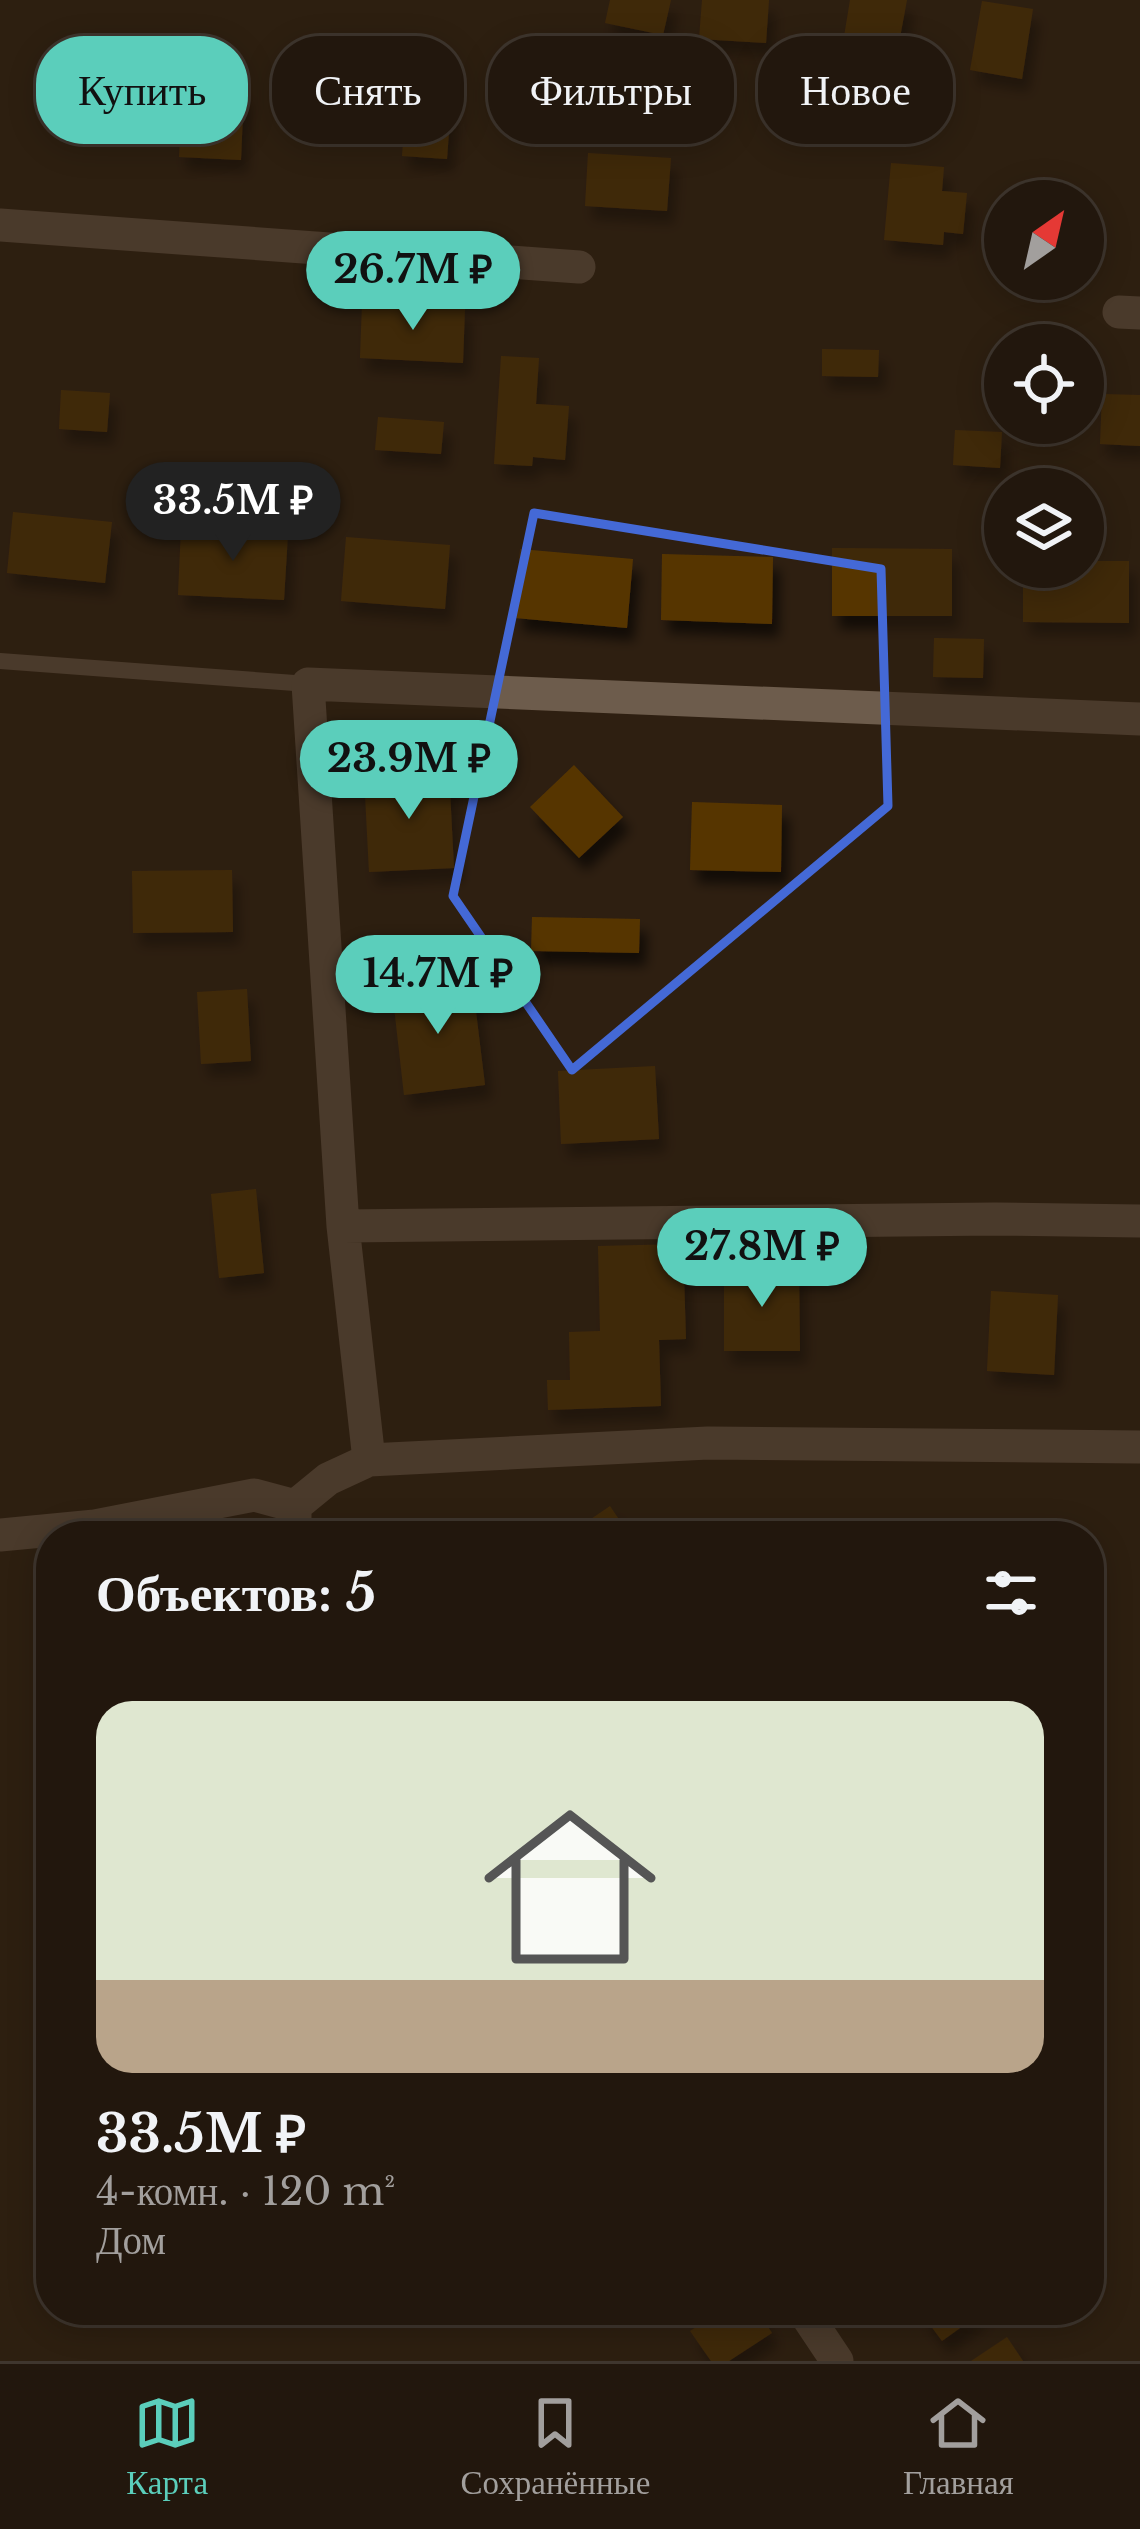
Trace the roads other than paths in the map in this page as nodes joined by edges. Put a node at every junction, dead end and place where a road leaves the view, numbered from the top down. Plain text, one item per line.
1 (0, 225) edge
2 (578, 267) dead end
3 (0, 661) edge
4 (308, 684) junction
5 (1140, 719) edge
6 (1140, 1221) edge
7 (343, 1226) junction
8 (1140, 1447) edge
9 (369, 1460) junction
10 (122, 1521) edge
11 (295, 1521) edge
12 (36, 1532) edge
13 (0, 1535) edge
14 (813, 2325) edge
15 (837, 2361) edge

1 - 2 street
3 - 4 lane
4 - 5 street
4 - 7 street
6 - 7 street
7 - 9 street
8 - 9 street
9 - 11 street
10 - 11 street
12 - 13 street
14 - 15 street

